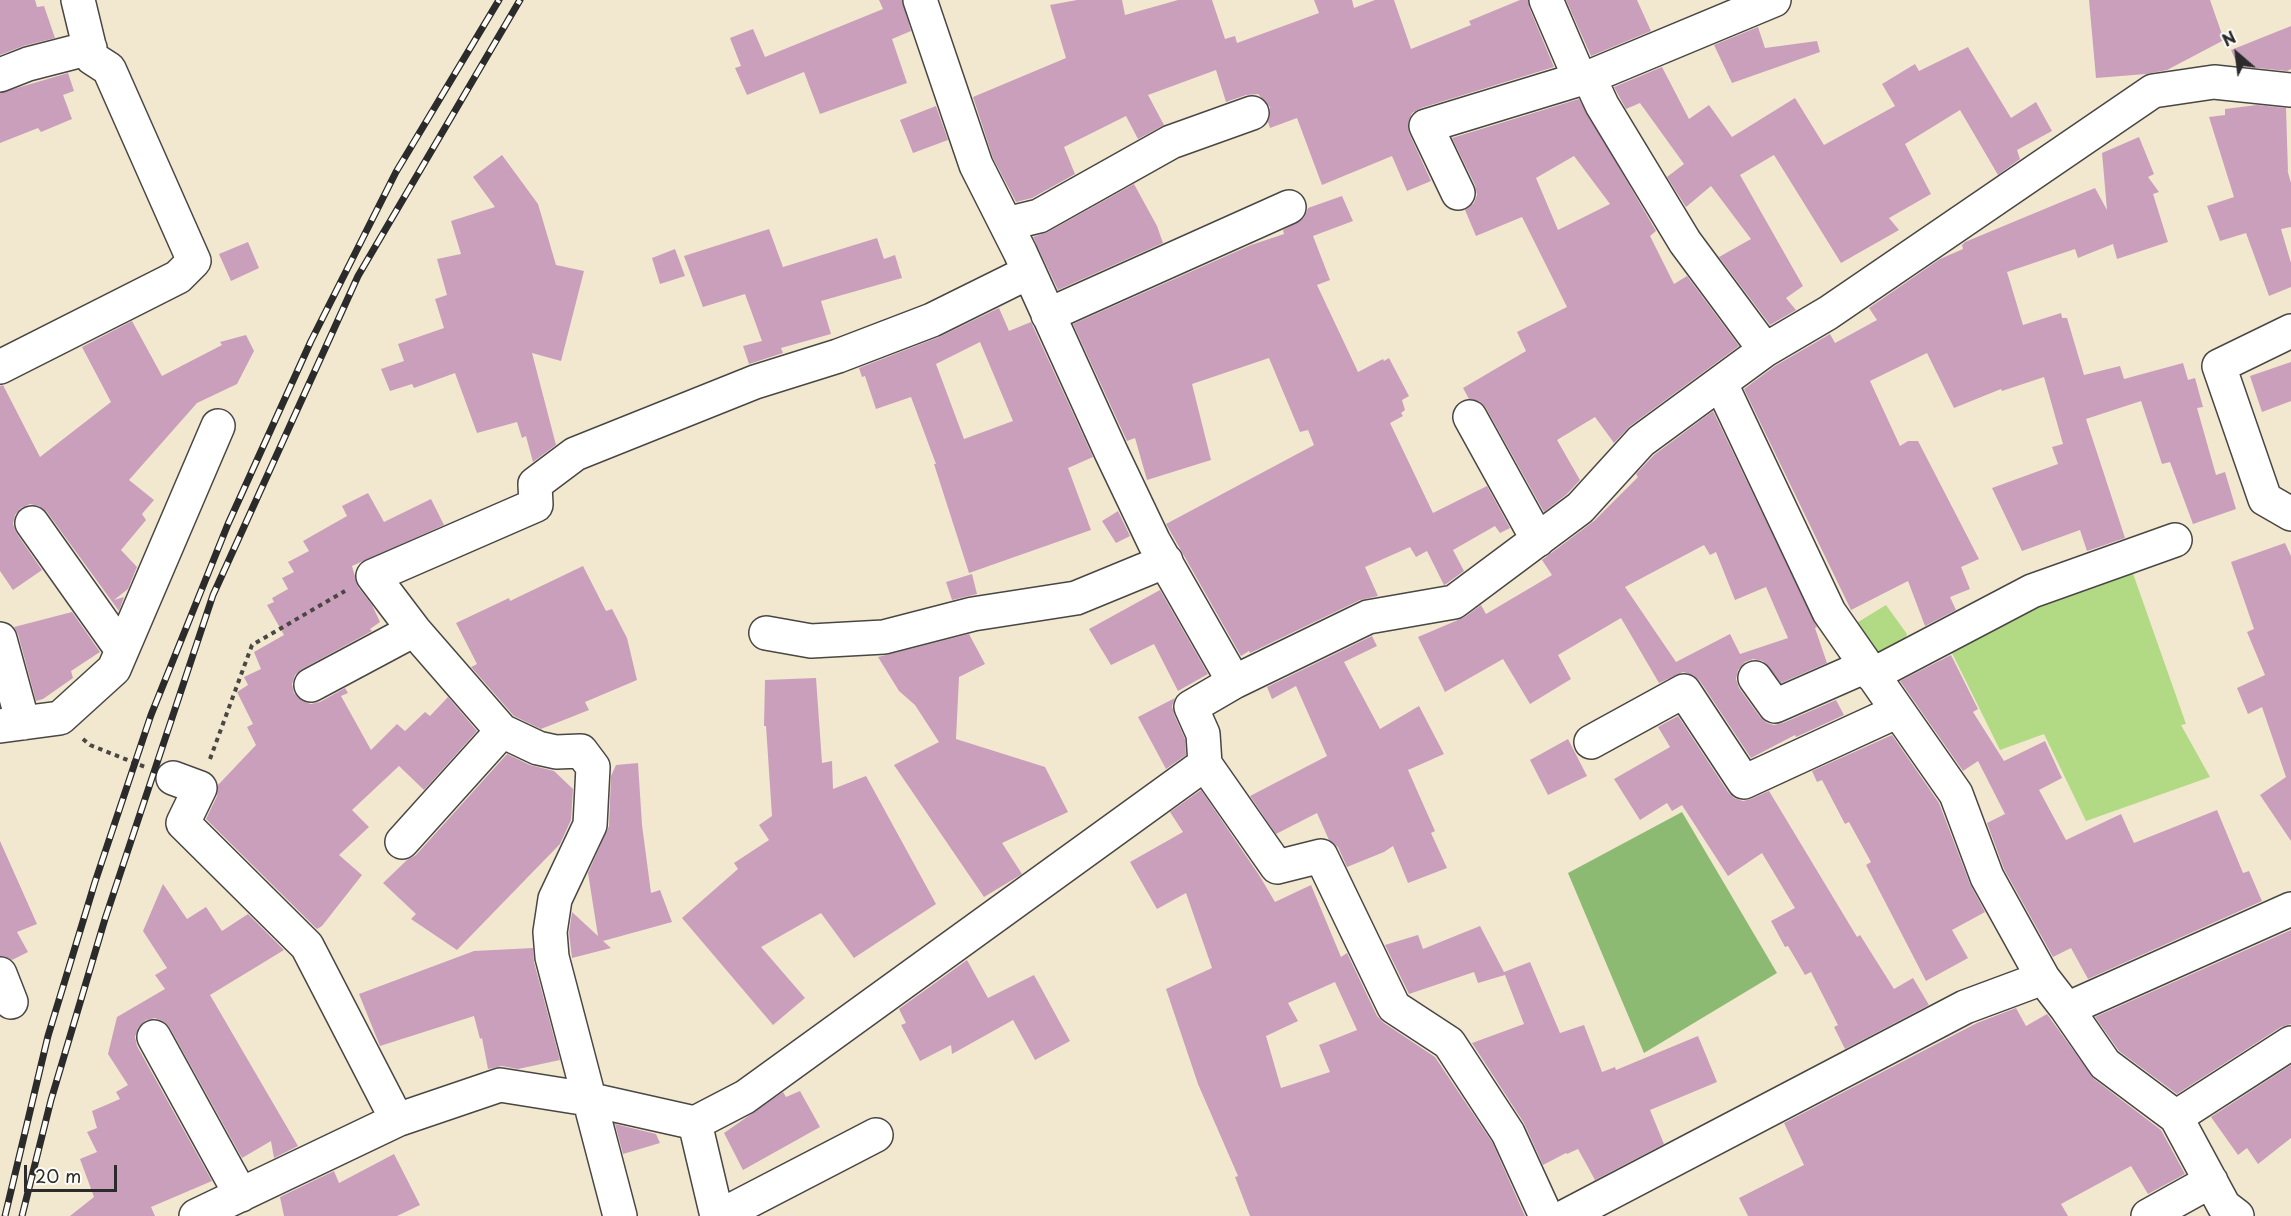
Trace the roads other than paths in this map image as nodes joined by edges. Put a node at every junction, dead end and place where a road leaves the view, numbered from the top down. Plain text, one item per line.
1 (78, 0) edge
2 (920, 0) edge
3 (1546, 0) edge
4 (1774, 0) edge
5 (90, 48) junction
6 (0, 75) edge
7 (1585, 78) junction
8 (2291, 90) edge
9 (1252, 113) dead end
10 (1458, 193) dead end
11 (1289, 207) dead end
12 (1006, 224) junction
13 (1029, 272) junction
14 (1048, 315) junction
15 (2291, 331) edge
16 (1765, 350) junction
17 (0, 367) edge
18 (1721, 384) junction
19 (1470, 417) dead end
20 (218, 426) dead end
21 (2291, 514) edge
22 (32, 523) dead end
23 (1538, 540) junction
24 (2175, 540) dead end
25 (1166, 561) junction
26 (414, 630) junction
27 (766, 633) dead end
28 (0, 639) edge
29 (122, 650) junction
30 (1869, 670) junction
31 (1755, 678) dead end
32 (1234, 682) junction
33 (311, 685) dead end
34 (1898, 711) junction
35 (12, 724) edge
36 (502, 731) junction
37 (1591, 742) dead end
38 (1205, 764) junction
39 (187, 783) road end
40 (402, 842) dead end
41 (2291, 909) edge
42 (2043, 978) junction
43 (2067, 1009) junction
44 (154, 1037) dead end
45 (2291, 1043) edge
46 (588, 1099) junction
47 (2176, 1117) junction
48 (397, 1120) junction
49 (695, 1123) junction
50 (876, 1135) dead end
51 (2211, 1181) junction
52 (241, 1195) junction
53 (196, 1216) edge
54 (620, 1216) edge
55 (719, 1216) edge
56 (1546, 1216) edge
57 (1566, 1216) edge
58 (2148, 1216) edge
59 (2237, 1216) edge

1 - 5 street
2 - 12 street
3 - 7 street
4 - 7 street
5 - 6 street
5 - 17 street
7 - 10 street
7 - 16 street
8 - 16 street
9 - 12 street
11 - 14 street
12 - 13 street
13 - 14 street
13 - 26 street
14 - 25 street
15 - 21 street
16 - 18 street
18 - 23 street
18 - 30 street
19 - 23 street
20 - 29 street
22 - 29 street
23 - 32 street
24 - 30 street
25 - 27 street
25 - 32 street
26 - 33 street
26 - 36 street
28 - 35 street
29 - 35 street
30 - 31 street
30 - 34 street
32 - 38 street
34 - 37 street
34 - 42 street
36 - 40 street
36 - 46 street
38 - 49 street
38 - 56 street
39 - 48 street
41 - 43 street
42 - 43 street
42 - 57 street
43 - 47 street
44 - 52 street
45 - 47 street
46 - 48 street
46 - 49 street
46 - 54 street
47 - 51 street
48 - 52 street
49 - 55 street
50 - 55 street
51 - 58 street
51 - 59 street
52 - 53 street

